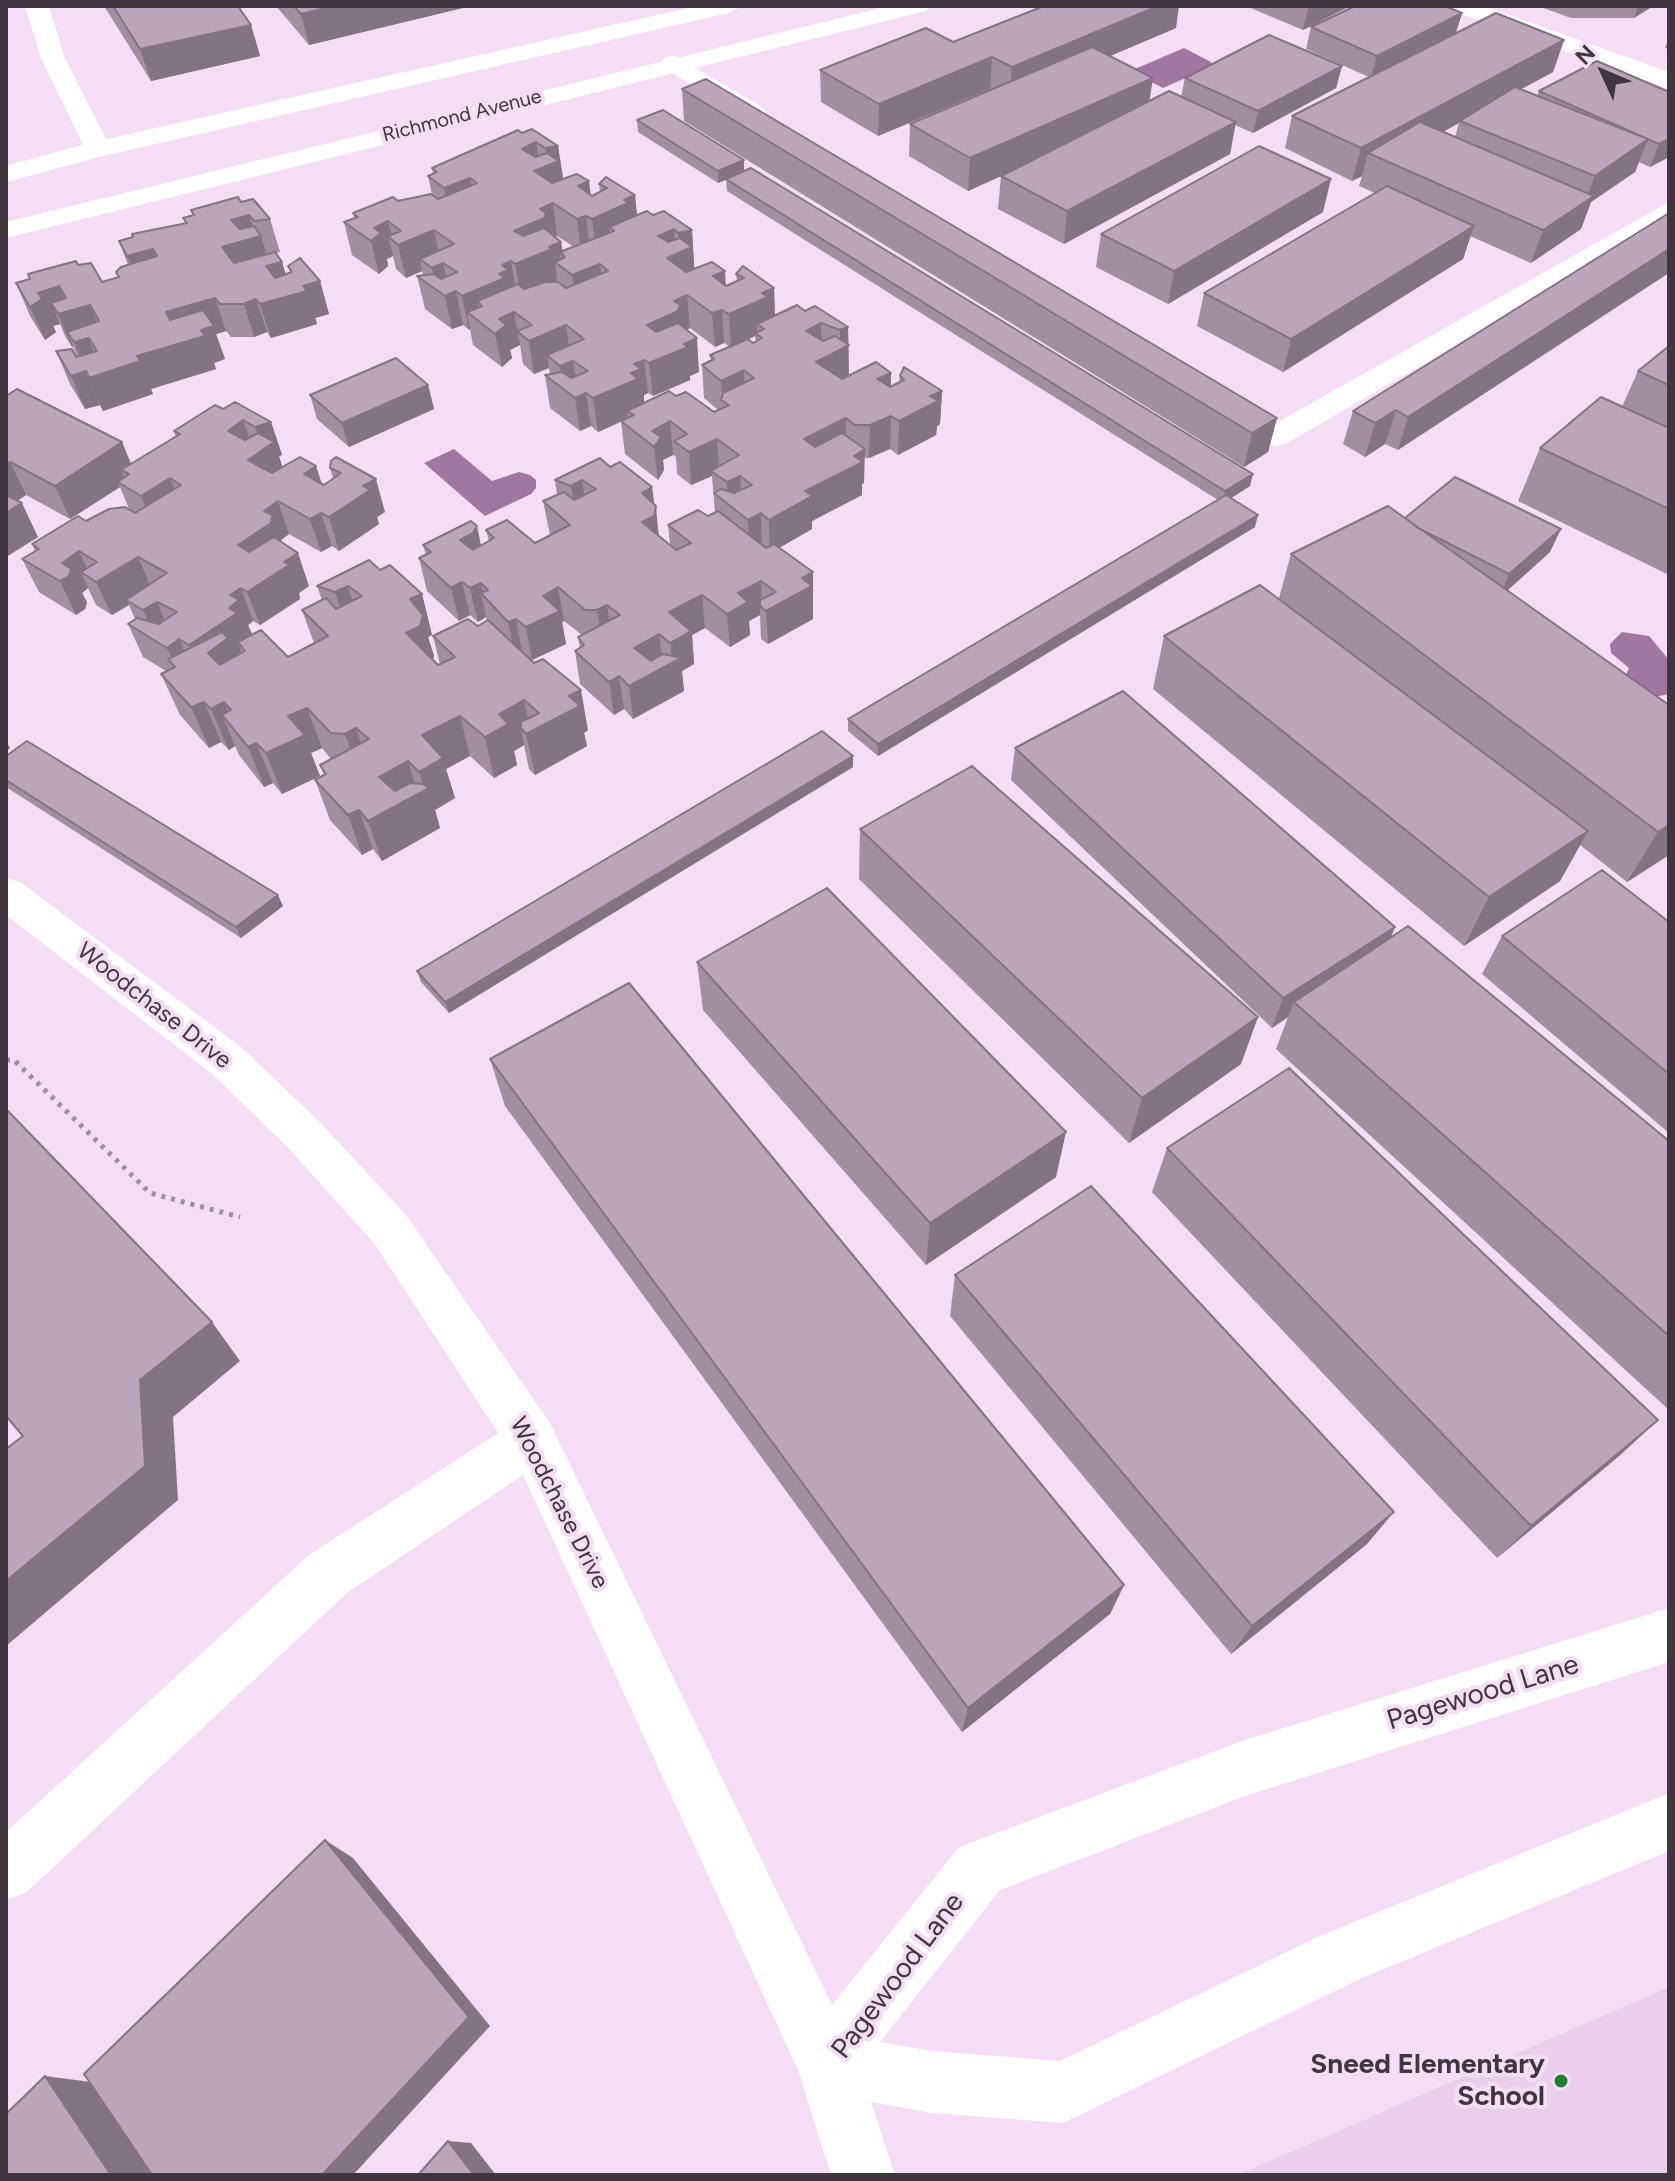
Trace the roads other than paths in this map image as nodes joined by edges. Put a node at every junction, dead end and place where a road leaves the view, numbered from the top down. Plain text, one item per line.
1 (37, 6) edge
2 (918, 6) edge
3 (1461, 6) edge
4 (722, 8) edge
5 (765, 43) junction
6 (673, 63) junction
7 (1669, 81) edge
8 (775, 126) edge
9 (98, 149) junction
10 (6, 174) edge
11 (6, 200) edge
12 (1669, 210) edge
13 (6, 230) edge
14 (1198, 386) edge
15 (6, 893) edge
16 (532, 1440) junction
17 (1669, 1635) edge
18 (1669, 1822) edge
19 (6, 1871) edge
20 (827, 2063) junction
21 (863, 2175) edge

1 - 9 street
2 - 5 street, Richmond Avenue
3 - 7 street
4 - 5 street
4 - 9 street, Richmond Avenue
5 - 6 street, Richmond Avenue
6 - 8 street
6 - 13 street, Richmond Avenue
9 - 10 street, Richmond Avenue
9 - 11 street
12 - 14 street
15 - 16 street, Woodchase Drive
16 - 19 street
16 - 20 street, Woodchase Drive
17 - 20 street, Pagewood Lane
18 - 20 street, Pagewood Lane
20 - 21 street, Woodchase Drive

